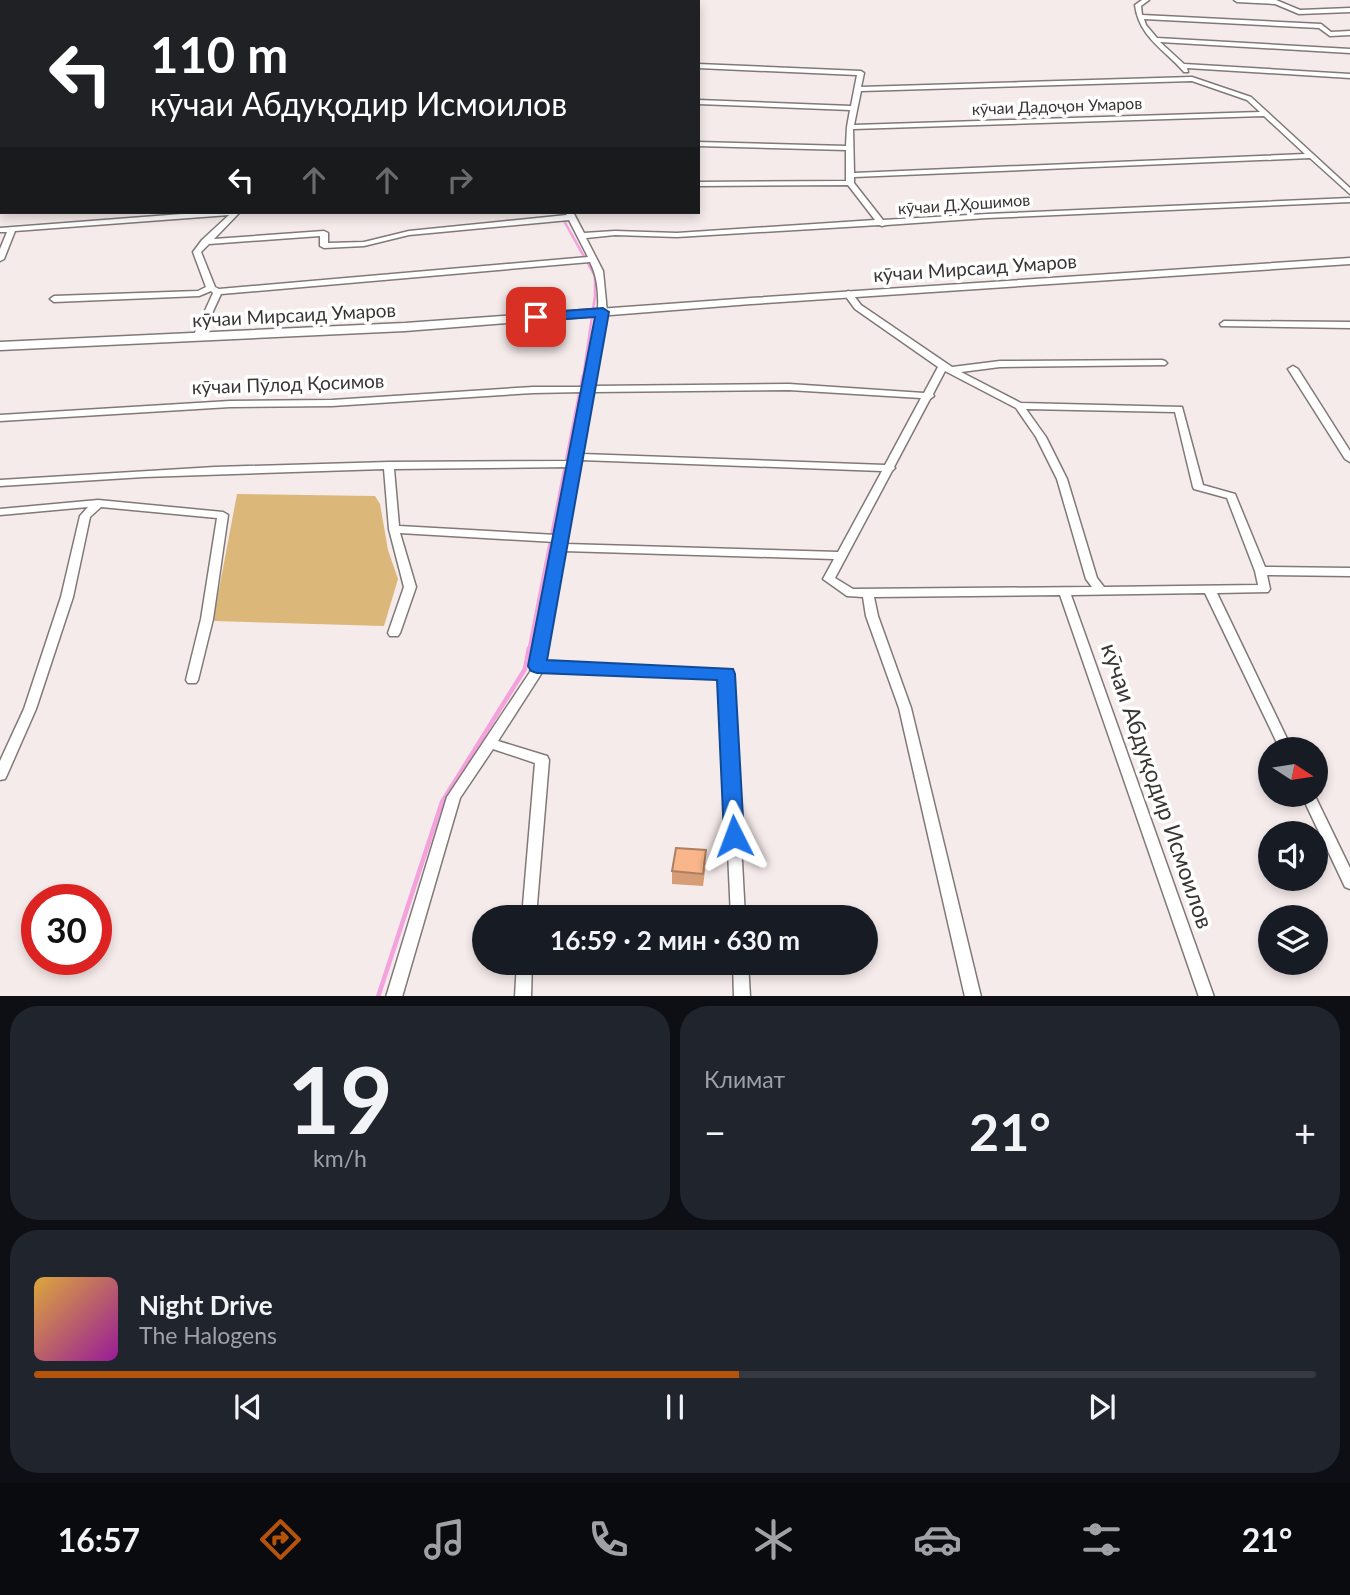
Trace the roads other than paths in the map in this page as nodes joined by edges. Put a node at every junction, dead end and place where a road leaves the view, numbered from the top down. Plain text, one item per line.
1 (1146, 0) edge
2 (1237, 0) edge
3 (1350, 10) edge
4 (1139, 17) junction
5 (1350, 33) edge
6 (1154, 40) junction
7 (1350, 51) edge
8 (1182, 65) junction
9 (700, 66) edge
10 (1350, 76) edge
11 (1192, 79) junction
12 (858, 89) junction
13 (700, 103) edge
14 (854, 108) junction
15 (1265, 114) junction
16 (850, 127) junction
17 (700, 144) edge
18 (849, 148) junction
19 (1311, 156) junction
20 (850, 179) junction
21 (700, 184) edge
22 (1350, 191) edge
23 (1350, 200) edge
24 (209, 214) edge
25 (233, 214) edge
26 (566, 216) edge
27 (882, 224) junction
28 (12, 229) junction
29 (0, 230) edge
30 (581, 236) junction
31 (205, 242) junction
32 (588, 259) junction
33 (0, 260) edge
34 (1350, 261) edge
35 (215, 290) junction
36 (848, 294) junction
37 (54, 299) dead end
38 (596, 313) junction
39 (1224, 324) dead end
40 (1350, 325) edge
41 (197, 337) junction
42 (0, 346) edge
43 (1163, 363) dead end
44 (947, 368) junction
45 (1293, 369) dead end
46 (583, 389) junction
47 (929, 396) junction
48 (1019, 406) junction
49 (0, 418) edge
50 (1350, 459) edge
51 (571, 462) junction
52 (388, 465) junction
53 (890, 468) junction
54 (0, 483) edge
55 (98, 503) junction
56 (0, 512) edge
57 (394, 529) junction
58 (560, 543) junction
59 (841, 556) junction
60 (1261, 571) junction
61 (1350, 572) edge
62 (1209, 589) junction
63 (1100, 590) junction
64 (1064, 591) junction
65 (868, 593) junction
66 (394, 633) dead end
67 (537, 666) junction
68 (192, 680) dead end
69 (1280, 737) edge
70 (490, 743) junction
71 (0, 775) edge
72 (1313, 807) edge
73 (1350, 883) edge
74 (530, 905) edge
75 (737, 905) edge
76 (525, 975) edge
77 (740, 975) edge
78 (394, 996) edge
79 (523, 996) edge
80 (741, 996) edge
81 (973, 996) edge
82 (1207, 996) edge

1 - 4 street
2 - 3 street
4 - 5 street
4 - 6 street
6 - 7 street
6 - 8 street
8 - 10 street
8 - 11 street
9 - 12 street
11 - 12 street, кӯчаи Дадоҷон Умаров
11 - 15 street
12 - 14 street
13 - 14 street
14 - 16 street
15 - 16 street, кӯчаи Дадоҷон Умаров
15 - 19 street
16 - 18 street
17 - 18 street
18 - 20 street
19 - 20 street, кӯчаи Д.Ҳошимов
19 - 22 street
20 - 21 street, кӯчаи Д.Ҳошимов
20 - 27 street
23 - 27 street, кӯчаи Д.Ҳошимов
24 - 28 street
25 - 31 street
26 - 30 street
26 - 31 street
27 - 30 street, кӯчаи Д.Ҳошимов
28 - 29 street
28 - 33 street
30 - 32 street
31 - 35 street
32 - 35 street
32 - 38 street
34 - 36 street, кӯчаи Мирсаид Умаров
35 - 37 street
35 - 41 street
36 - 38 street, кӯчаи Мирсаид Умаров
36 - 44 street
38 - 41 street, кӯчаи Мирсаид Умаров
38 - 46 street
39 - 40 street
41 - 42 street, кӯчаи Мирсаид Умаров
43 - 44 street
44 - 47 street
44 - 48 street
45 - 50 street
46 - 47 street, кӯчаи Пӯлод Қосимов
46 - 49 street, кӯчаи Пӯлод Қосимов
46 - 51 street
47 - 53 street
48 - 60 street
48 - 63 street
51 - 52 street
51 - 53 street
51 - 58 street
52 - 54 street
52 - 57 street
53 - 59 street
55 - 56 street
55 - 68 street
55 - 71 street
57 - 58 street
57 - 66 street
58 - 59 street
58 - 67 street
59 - 65 street
60 - 61 street
60 - 62 street
62 - 63 street
62 - 69 street
63 - 64 street
64 - 65 street
64 - 82 street, кӯчаи Абдуқодир Исмоилов
65 - 81 street
67 - 70 street
67 - 75 street
70 - 74 street
70 - 78 street
72 - 73 street
76 - 79 street
77 - 80 street

